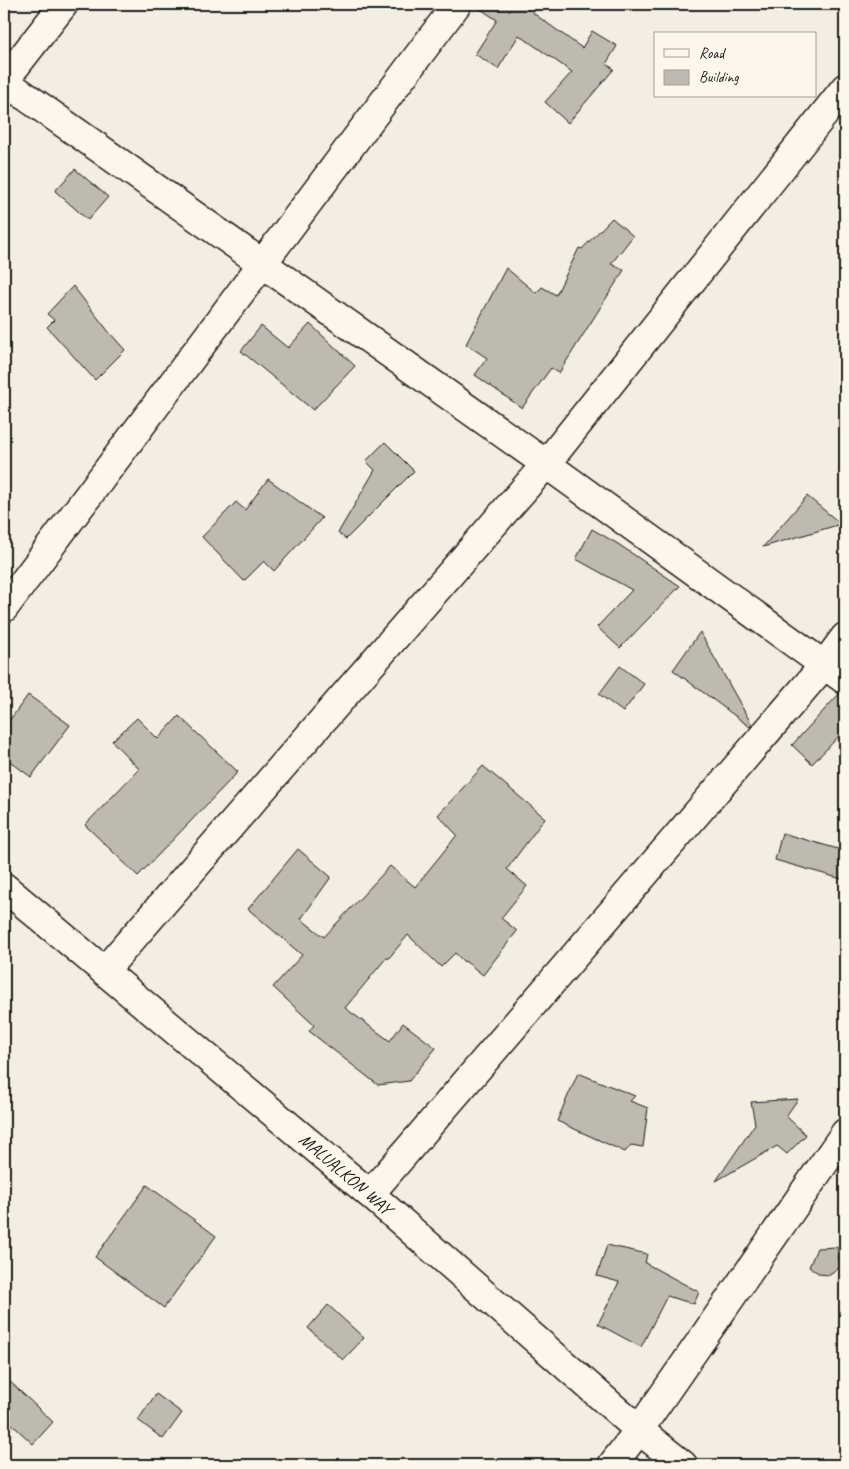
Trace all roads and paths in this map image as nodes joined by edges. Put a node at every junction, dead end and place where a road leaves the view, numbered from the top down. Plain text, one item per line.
1 (64, 4) edge
2 (457, 4) edge
3 (4, 81) edge
4 (845, 88) edge
5 (263, 264) junction
6 (546, 464) junction
7 (4, 608) edge
8 (845, 637) edge
9 (835, 672) edge
10 (4, 888) edge
11 (104, 971) junction
12 (845, 1133) edge
13 (370, 1194) junction
14 (639, 1430) junction
15 (612, 1465) edge
16 (683, 1465) edge

1 - 3 street
2 - 5 street
3 - 5 street
4 - 6 street
5 - 6 street
5 - 7 street
6 - 9 street
6 - 11 street
8 - 9 street
9 - 13 street
10 - 11 street, MALUALKON WAY
11 - 13 street, MALUALKON WAY
12 - 14 street
13 - 14 street, MALUALKON WAY
14 - 15 street
14 - 16 street, MALUALKON WAY

